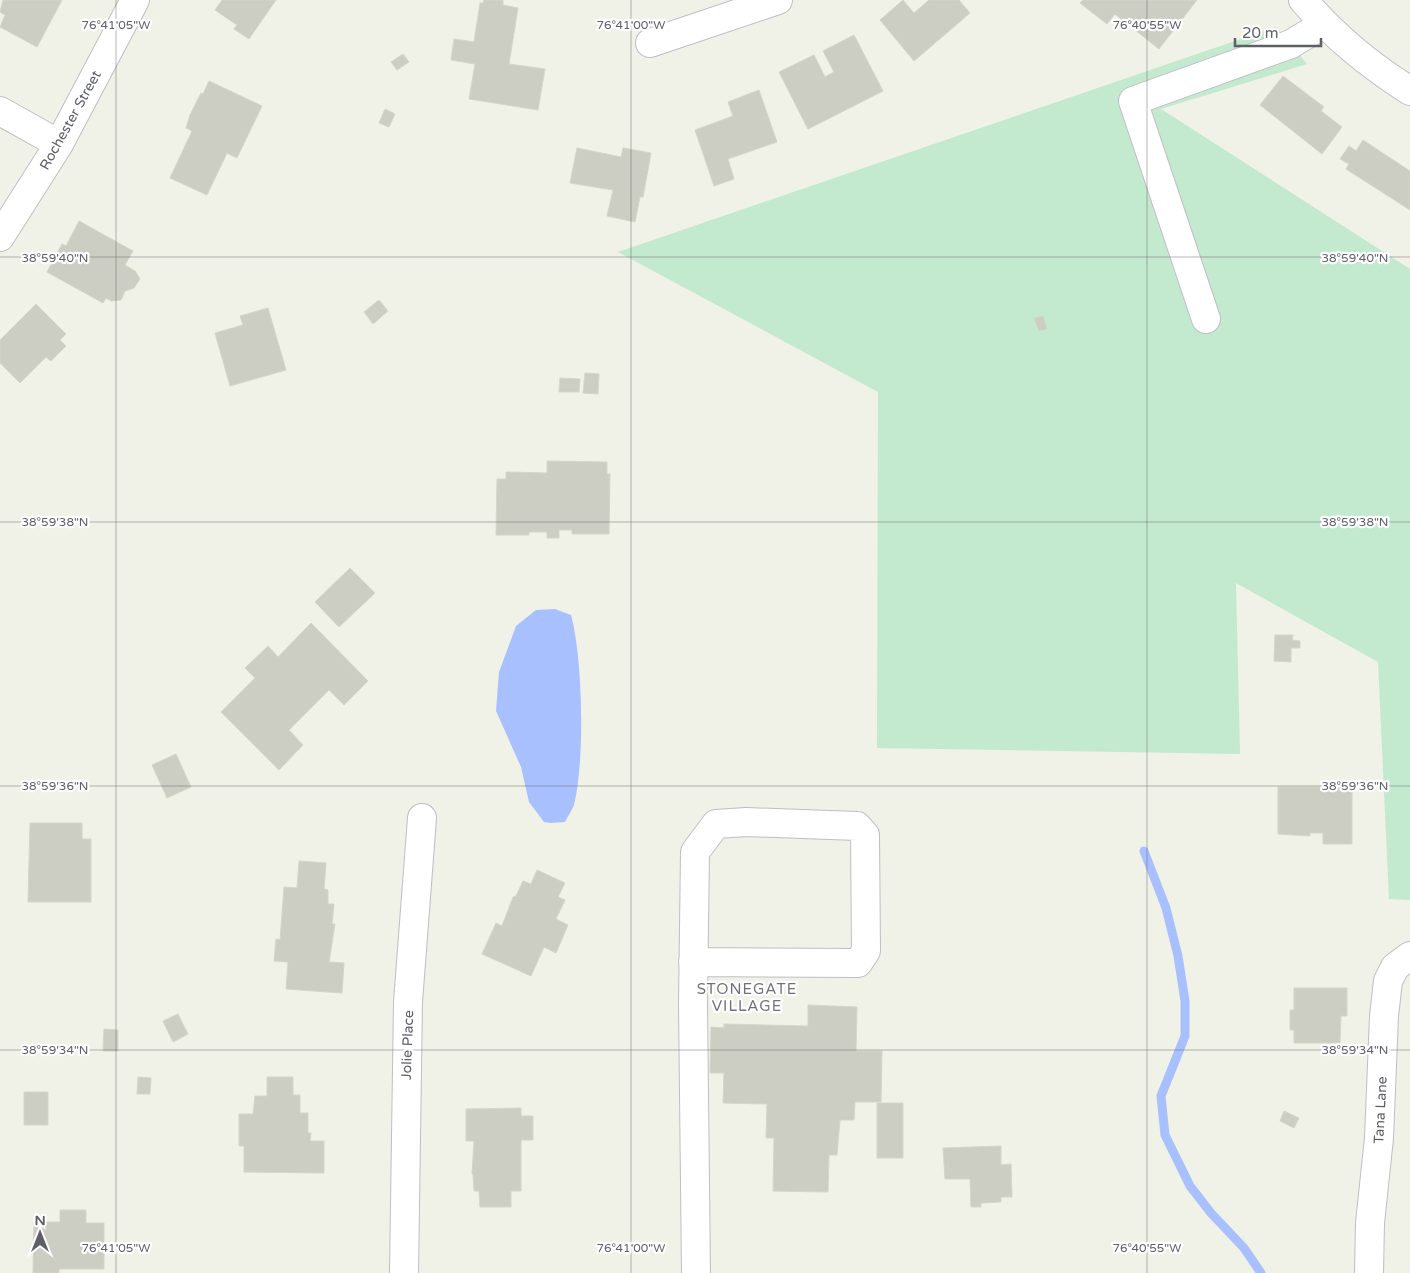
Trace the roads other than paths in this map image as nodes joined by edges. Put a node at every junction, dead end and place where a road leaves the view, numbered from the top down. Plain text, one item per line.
1 (135, 0) edge
2 (778, 0) edge
3 (1304, 0) edge
4 (1324, 24) junction
5 (650, 43) dead end
6 (1410, 91) edge
7 (0, 111) edge
8 (59, 144) junction
9 (0, 237) edge
10 (1206, 319) dead end
11 (422, 818) dead end
12 (1410, 956) edge
13 (693, 962) junction
14 (404, 1273) edge
15 (696, 1273) edge
16 (1369, 1273) edge

1 - 8 street, Rochester Street
2 - 5 street
3 - 4 street
4 - 6 street
4 - 10 street
7 - 8 street
8 - 9 street, Rochester Street
11 - 14 street, Jolie Place
12 - 16 street, Tana Lane
13 - 13 street
13 - 15 street

